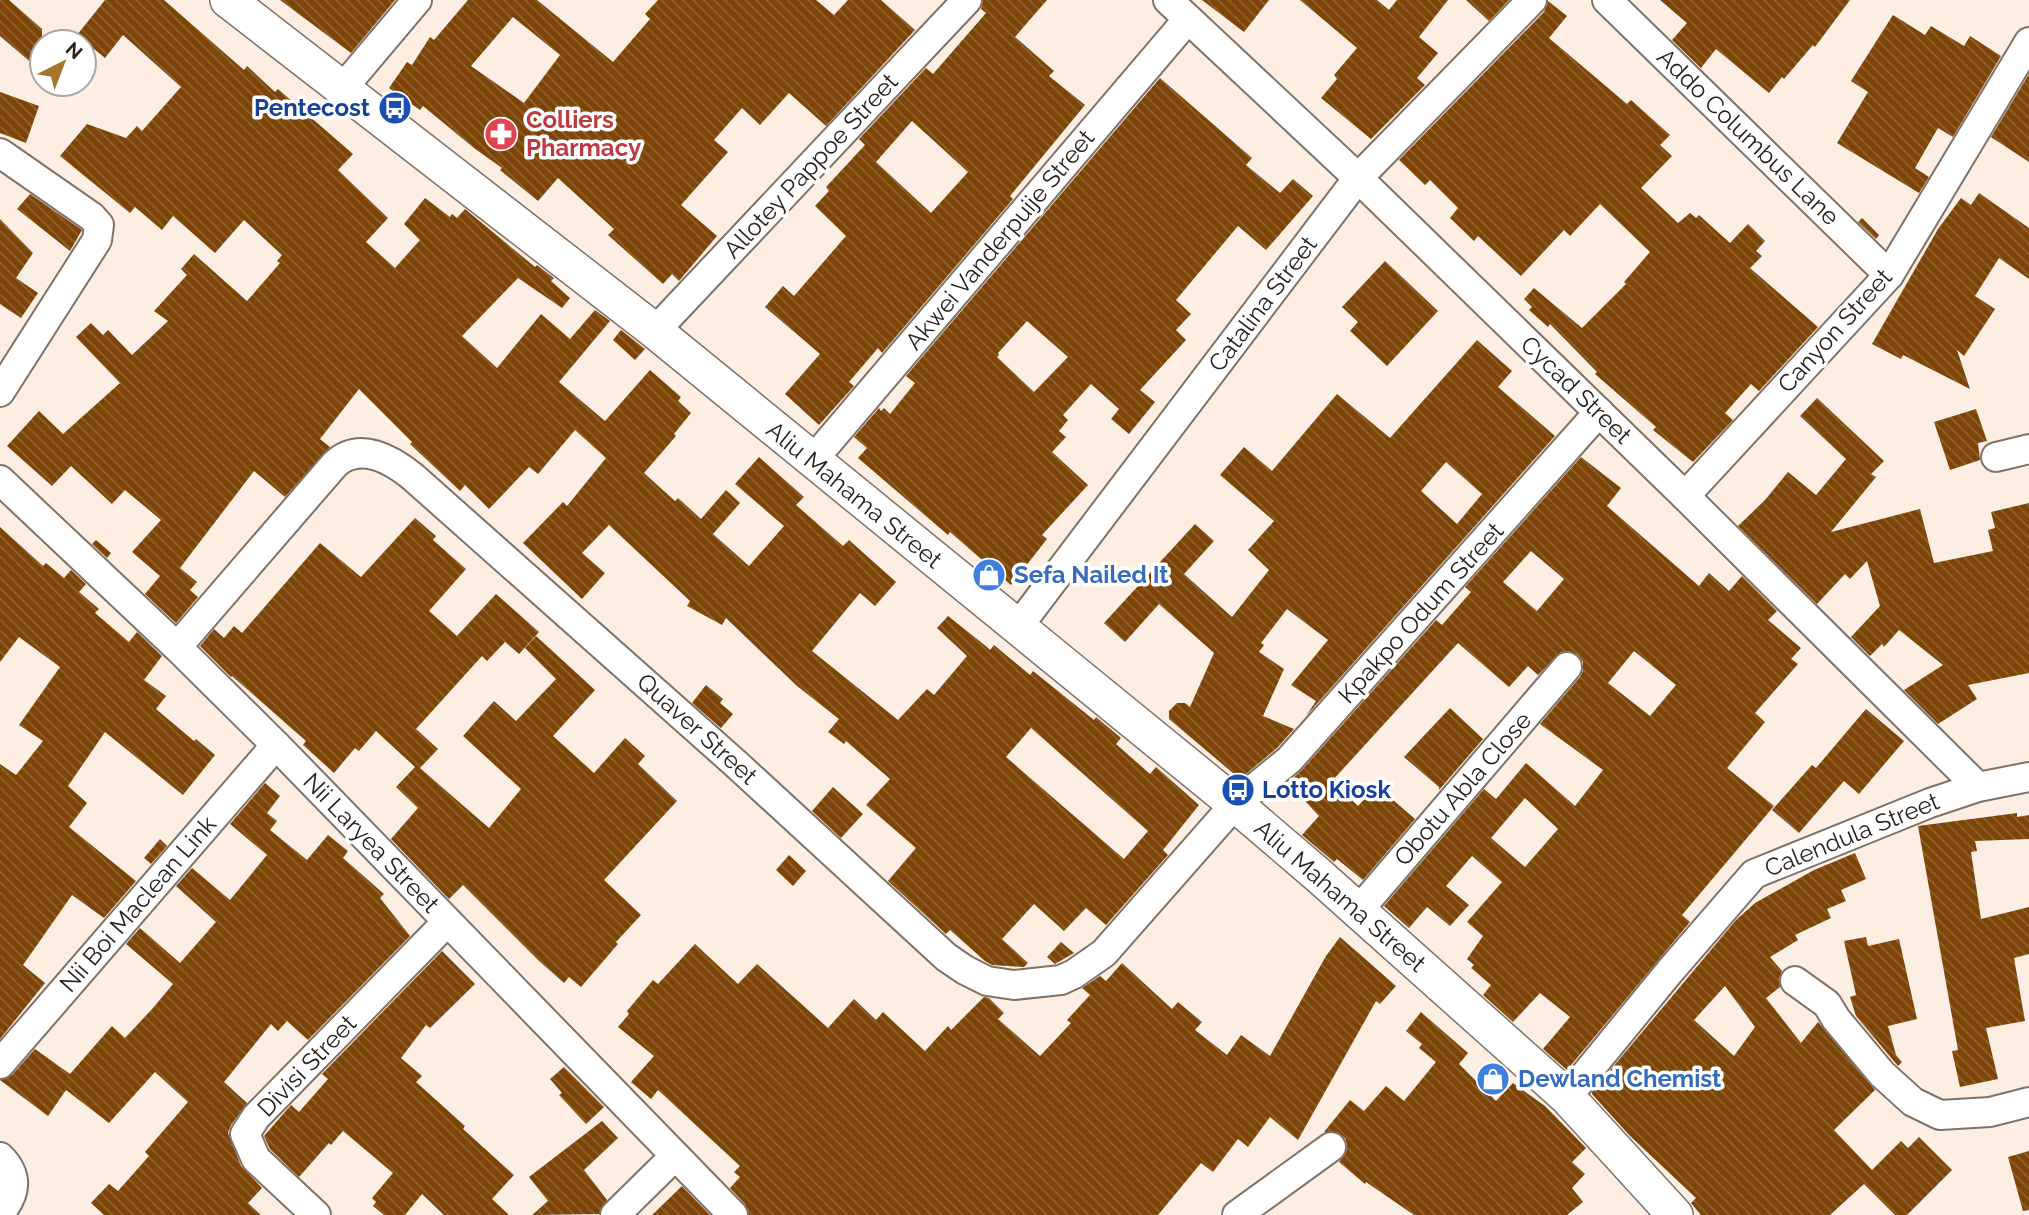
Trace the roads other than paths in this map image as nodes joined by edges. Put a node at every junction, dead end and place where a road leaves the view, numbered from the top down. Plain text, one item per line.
1 (228, 0) edge
2 (417, 0) edge
3 (967, 0) edge
4 (1168, 0) edge
5 (1532, 0) edge
6 (1607, 0) edge
7 (1188, 19) junction
8 (2029, 43) edge
9 (342, 89) junction
10 (0, 153) edge
11 (1358, 178) junction
12 (1889, 275) junction
13 (655, 331) junction
14 (0, 391) edge
15 (1599, 412) junction
16 (2029, 449) edge
17 (1996, 457) dead end
18 (812, 461) junction
19 (0, 480) edge
20 (1685, 496) junction
21 (1017, 628) junction
22 (177, 647) junction
23 (1567, 667) dead end
24 (276, 745) junction
25 (2029, 777) edge
26 (1978, 788) junction
27 (1235, 804) junction
28 (1358, 911) junction
29 (447, 922) junction
30 (1795, 981) dead end
31 (0, 1064) edge
32 (1567, 1097) junction
33 (2029, 1102) edge
34 (1331, 1147) dead end
35 (675, 1156) junction
36 (0, 1157) edge
37 (0, 1213) edge
38 (316, 1215) edge
39 (615, 1215) edge
40 (733, 1215) edge
41 (1237, 1215) edge
42 (1675, 1215) edge

1 - 9 street, Aliu Mahama Street
2 - 9 street
3 - 13 street, Allotey Pappoe Street
4 - 7 street, Cycad Street
5 - 11 street, Catalina Street
6 - 12 street, Addo Columbus Lane
7 - 11 street, Cycad Street
7 - 18 street, Akwei Vanderpuije Street
8 - 12 street, Canyon Street
9 - 13 street, Aliu Mahama Street
10 - 14 street
11 - 15 street, Cycad Street
11 - 21 street, Catalina Street
12 - 20 street, Canyon Street
13 - 18 street, Aliu Mahama Street
15 - 20 street, Cycad Street
15 - 27 street, Kpakpo Odum Street
16 - 17 street
18 - 21 street, Aliu Mahama Street
19 - 22 street, Nii Laryea Street
20 - 26 street, Cycad Street
21 - 27 street, Aliu Mahama Street
22 - 24 street, Nii Laryea Street
22 - 27 street, Quaver Street
23 - 28 street, Obotu Abla Close
24 - 29 street, Nii Laryea Street
24 - 31 street, Nii Boi Maclean Link
25 - 26 street, Calendula Street
26 - 32 street, Calendula Street
27 - 28 street, Aliu Mahama Street
28 - 32 street, Aliu Mahama Street
29 - 35 street, Nii Laryea Street
29 - 38 street, Divisi Street
30 - 33 street
32 - 42 street, Aliu Mahama Street
34 - 41 street
35 - 39 street
35 - 40 street, Nii Laryea Street
36 - 37 street

